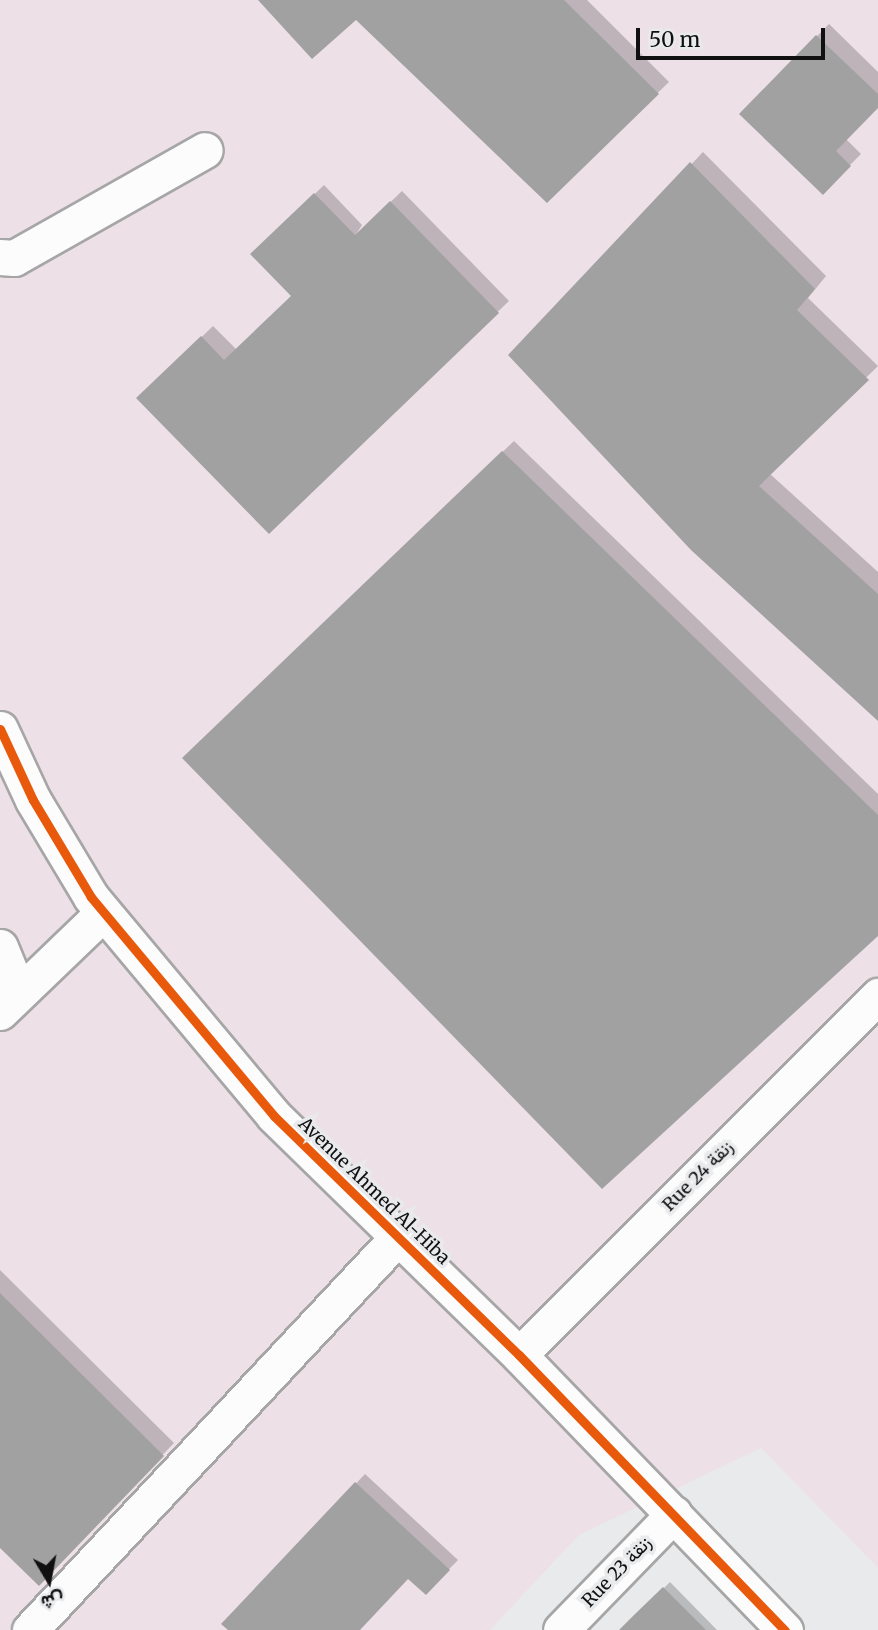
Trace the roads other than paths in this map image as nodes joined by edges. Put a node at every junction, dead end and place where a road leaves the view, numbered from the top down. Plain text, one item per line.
1 (205, 150) dead end
2 (0, 257) edge
3 (0, 729) edge
4 (103, 913) junction
5 (0, 947) edge
6 (878, 996) edge
7 (9, 1001) edge
8 (398, 1237) junction
9 (519, 1355) junction
10 (674, 1514) junction
11 (30, 1630) edge
12 (561, 1630) edge
13 (785, 1630) edge

1 - 2 street
3 - 4 street, Avenue Ahmed Al-Hiba
4 - 7 street
4 - 8 street, Avenue Ahmed Al-Hiba
5 - 7 street
6 - 9 street, Rue 24 زنقة
8 - 9 street, Avenue Ahmed Al-Hiba
8 - 11 street
9 - 10 street, Avenue Ahmed Al-Hiba
10 - 12 street, Rue 23 زنقة
10 - 13 street, Avenue Ahmed Al-Hiba

